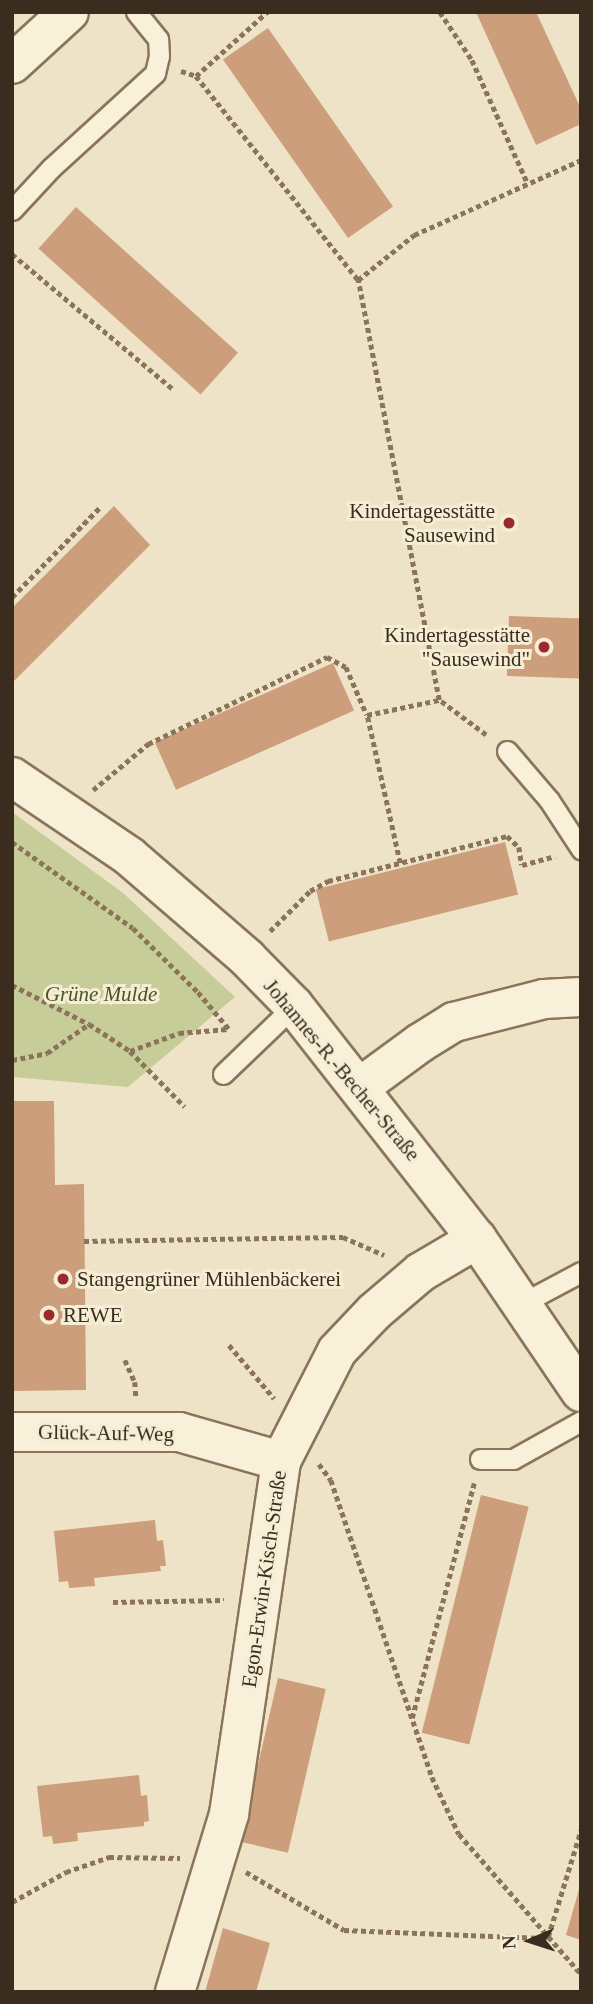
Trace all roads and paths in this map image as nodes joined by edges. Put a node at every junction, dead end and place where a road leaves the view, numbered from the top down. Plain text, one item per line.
1 (69, 12) edge
2 (136, 12) edge
3 (267, 12) edge
4 (440, 12) edge
5 (157, 63) junction
6 (12, 64) edge
7 (195, 76) junction
8 (581, 160) edge
9 (528, 184) junction
10 (12, 210) edge
11 (12, 254) edge
12 (358, 280) junction
13 (173, 389) dead end
14 (101, 506) dead end
15 (12, 597) edge
16 (439, 700) junction
17 (367, 715) junction
18 (507, 751) joint
19 (12, 776) edge
20 (66, 813) junction
21 (12, 842) edge
22 (581, 849) edge
23 (557, 855) dead end
24 (400, 863) junction
25 (247, 958) junction
26 (12, 985) edge
27 (581, 996) edge
28 (294, 1006) junction
29 (89, 1024) junction
30 (229, 1029) junction
31 (263, 1036) junction
32 (130, 1051) junction
33 (12, 1060) edge
34 (223, 1074) dead end
35 (360, 1087) junction
36 (185, 1107) dead end
37 (477, 1239) junction
38 (84, 1241) dead end
39 (387, 1257) dead end
40 (581, 1272) edge
41 (522, 1304) junction
42 (229, 1345) dead end
43 (581, 1392) edge
44 (581, 1421) edge
45 (12, 1432) edge
46 (289, 1445) junction
47 (480, 1459) joint
48 (113, 1602) dead end
49 (260, 1604) junction
50 (412, 1719) junction
51 (581, 1830) edge
52 (217, 1855) junction
53 (12, 1902) edge
54 (548, 1938) junction
55 (581, 1974) edge
56 (175, 1992) edge

1 - 6 street
2 - 5 lane
3 - 7 path
4 - 9 path
5 - 7 path
5 - 10 lane
7 - 12 path
8 - 9 path
9 - 12 path
11 - 13 path
12 - 16 path
14 - 15 path
16 - 17 path
16 - 18 path
17 - 20 path
17 - 24 path
18 - 22 lane
19 - 20 street, Johannes-R.-Becher-Straße
20 - 25 street, Johannes-R.-Becher-Straße
21 - 30 path
23 - 24 path
24 - 25 path
25 - 28 street, Johannes-R.-Becher-Straße
26 - 29 path
27 - 35 street
28 - 31 lane
28 - 35 street, Johannes-R.-Becher-Straße
29 - 32 path
29 - 33 path
30 - 31 path
30 - 32 path
31 - 34 lane
32 - 36 path
35 - 37 street, Johannes-R.-Becher-Straße
37 - 41 street, Johannes-R.-Becher-Straße
37 - 46 street, Egon-Erwin-Kisch-Straße
38 - 39 path
40 - 41 lane
41 - 43 street, Johannes-R.-Becher-Straße
42 - 46 path
44 - 47 lane
45 - 46 street, Glück-Auf-Weg
46 - 49 street, Egon-Erwin-Kisch-Straße
46 - 50 path
47 - 50 path
48 - 49 path
49 - 52 street, Egon-Erwin-Kisch-Straße
50 - 54 path
51 - 54 path
52 - 53 path
52 - 54 path
52 - 56 street, Egon-Erwin-Kisch-Straße
54 - 55 path

